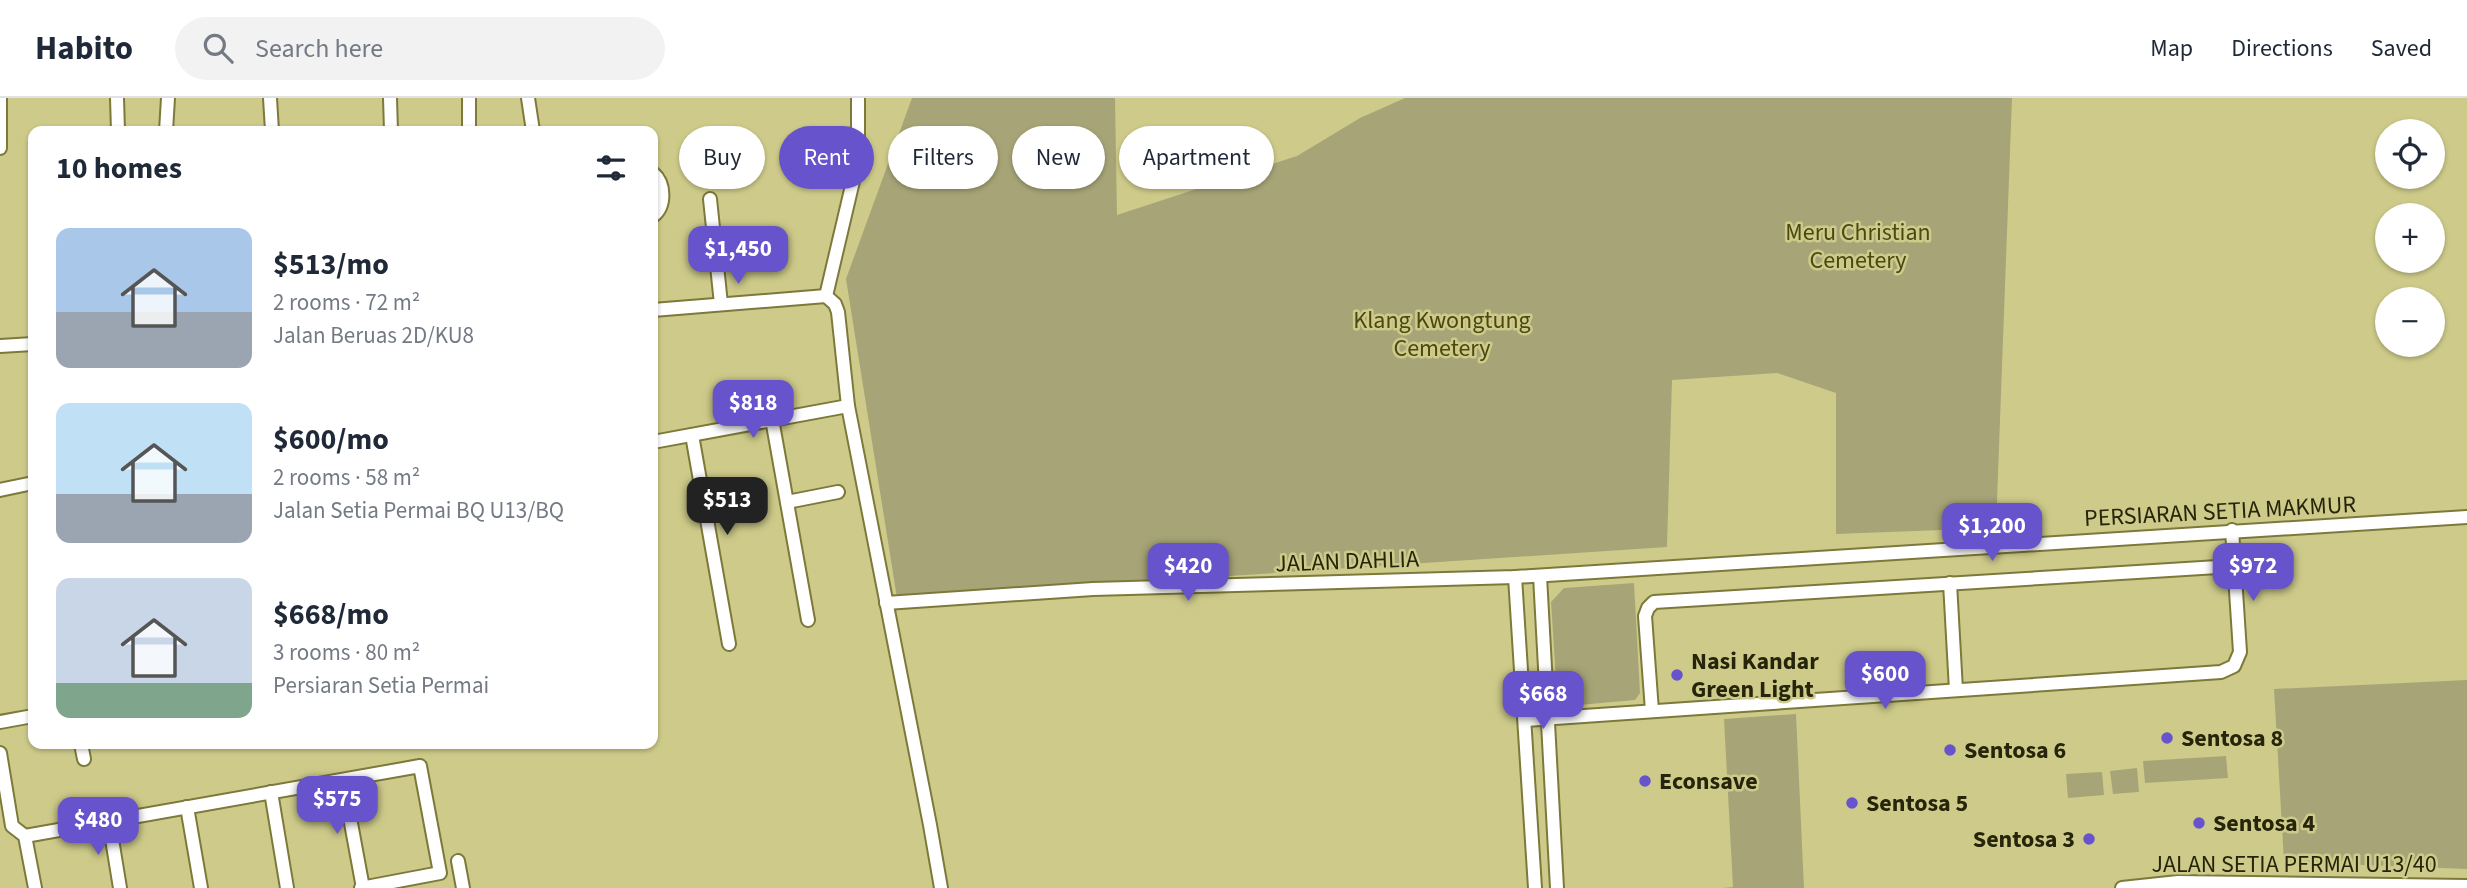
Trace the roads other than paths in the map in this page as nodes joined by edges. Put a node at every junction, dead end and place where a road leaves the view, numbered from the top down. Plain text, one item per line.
1 (1, 98) edge
2 (117, 98) edge
3 (168, 98) edge
4 (270, 98) edge
5 (390, 98) edge
6 (469, 98) edge
7 (528, 98) edge
8 (858, 98) edge
9 (118, 126) edge
10 (166, 126) edge
11 (272, 126) edge
12 (391, 126) edge
13 (469, 126) edge
14 (532, 126) edge
15 (0, 148) edge
16 (658, 178) edge
17 (710, 199) dead end
18 (658, 210) edge
19 (826, 296) junction
20 (721, 304) junction
21 (658, 310) edge
22 (28, 344) edge
23 (0, 346) edge
24 (848, 405) junction
25 (772, 419) junction
26 (692, 435) junction
27 (658, 441) edge
28 (28, 484) edge
29 (0, 490) edge
30 (838, 492) dead end
31 (788, 502) junction
32 (2467, 517) edge
33 (2232, 530) junction
34 (2234, 566) junction
35 (1540, 576) junction
36 (1515, 577) junction
37 (1950, 583) junction
38 (886, 603) junction
39 (808, 620) dead end
40 (729, 644) dead end
41 (1956, 690) junction
42 (1652, 711) junction
43 (28, 717) edge
44 (1548, 718) junction
45 (1526, 720) junction
46 (0, 722) edge
47 (82, 749) edge
48 (0, 753) edge
49 (84, 759) dead end
50 (343, 779) junction
51 (271, 792) junction
52 (4, 797) edge
53 (187, 807) junction
54 (109, 821) junction
55 (25, 836) junction
56 (458, 861) dead end
57 (2452, 887) edge
58 (2466, 887) edge
59 (34, 888) edge
60 (120, 888) edge
61 (201, 888) edge
62 (287, 888) edge
63 (362, 888) edge
64 (463, 888) edge
65 (941, 888) edge
66 (1535, 888) edge
67 (1557, 888) edge
68 (2122, 888) edge

1 - 15 street
2 - 9 street
3 - 10 street
4 - 11 street
5 - 12 street
6 - 13 street
7 - 14 street
8 - 19 street
16 - 18 street
17 - 20 street
19 - 20 street
19 - 24 street
20 - 21 street
22 - 23 street
24 - 25 street
24 - 38 street
25 - 26 street
25 - 31 street
26 - 27 street
26 - 40 street
28 - 29 street
30 - 31 street
31 - 39 street
32 - 33 street, PERSIARAN SETIA MAKMUR
33 - 34 street
33 - 35 street, PERSIARAN SETIA MAKMUR
34 - 37 street
34 - 41 street
35 - 36 street, PERSIARAN SETIA MAKMUR
35 - 44 street
36 - 38 street, JALAN DAHLIA
36 - 45 street
37 - 41 street
37 - 42 street
38 - 65 street
41 - 42 street
42 - 44 street
43 - 46 street
44 - 45 street
44 - 67 street
45 - 66 street
47 - 49 street
48 - 52 street
50 - 51 street
50 - 63 street
50 - 63 street
51 - 53 street
51 - 62 street
52 - 55 street
53 - 54 street
53 - 61 street
54 - 55 street
54 - 60 street
55 - 59 street
56 - 64 street
57 - 58 street, JALAN SETIA PERMAI U13/40
57 - 68 street, JALAN SETIA PERMAI U13/40

